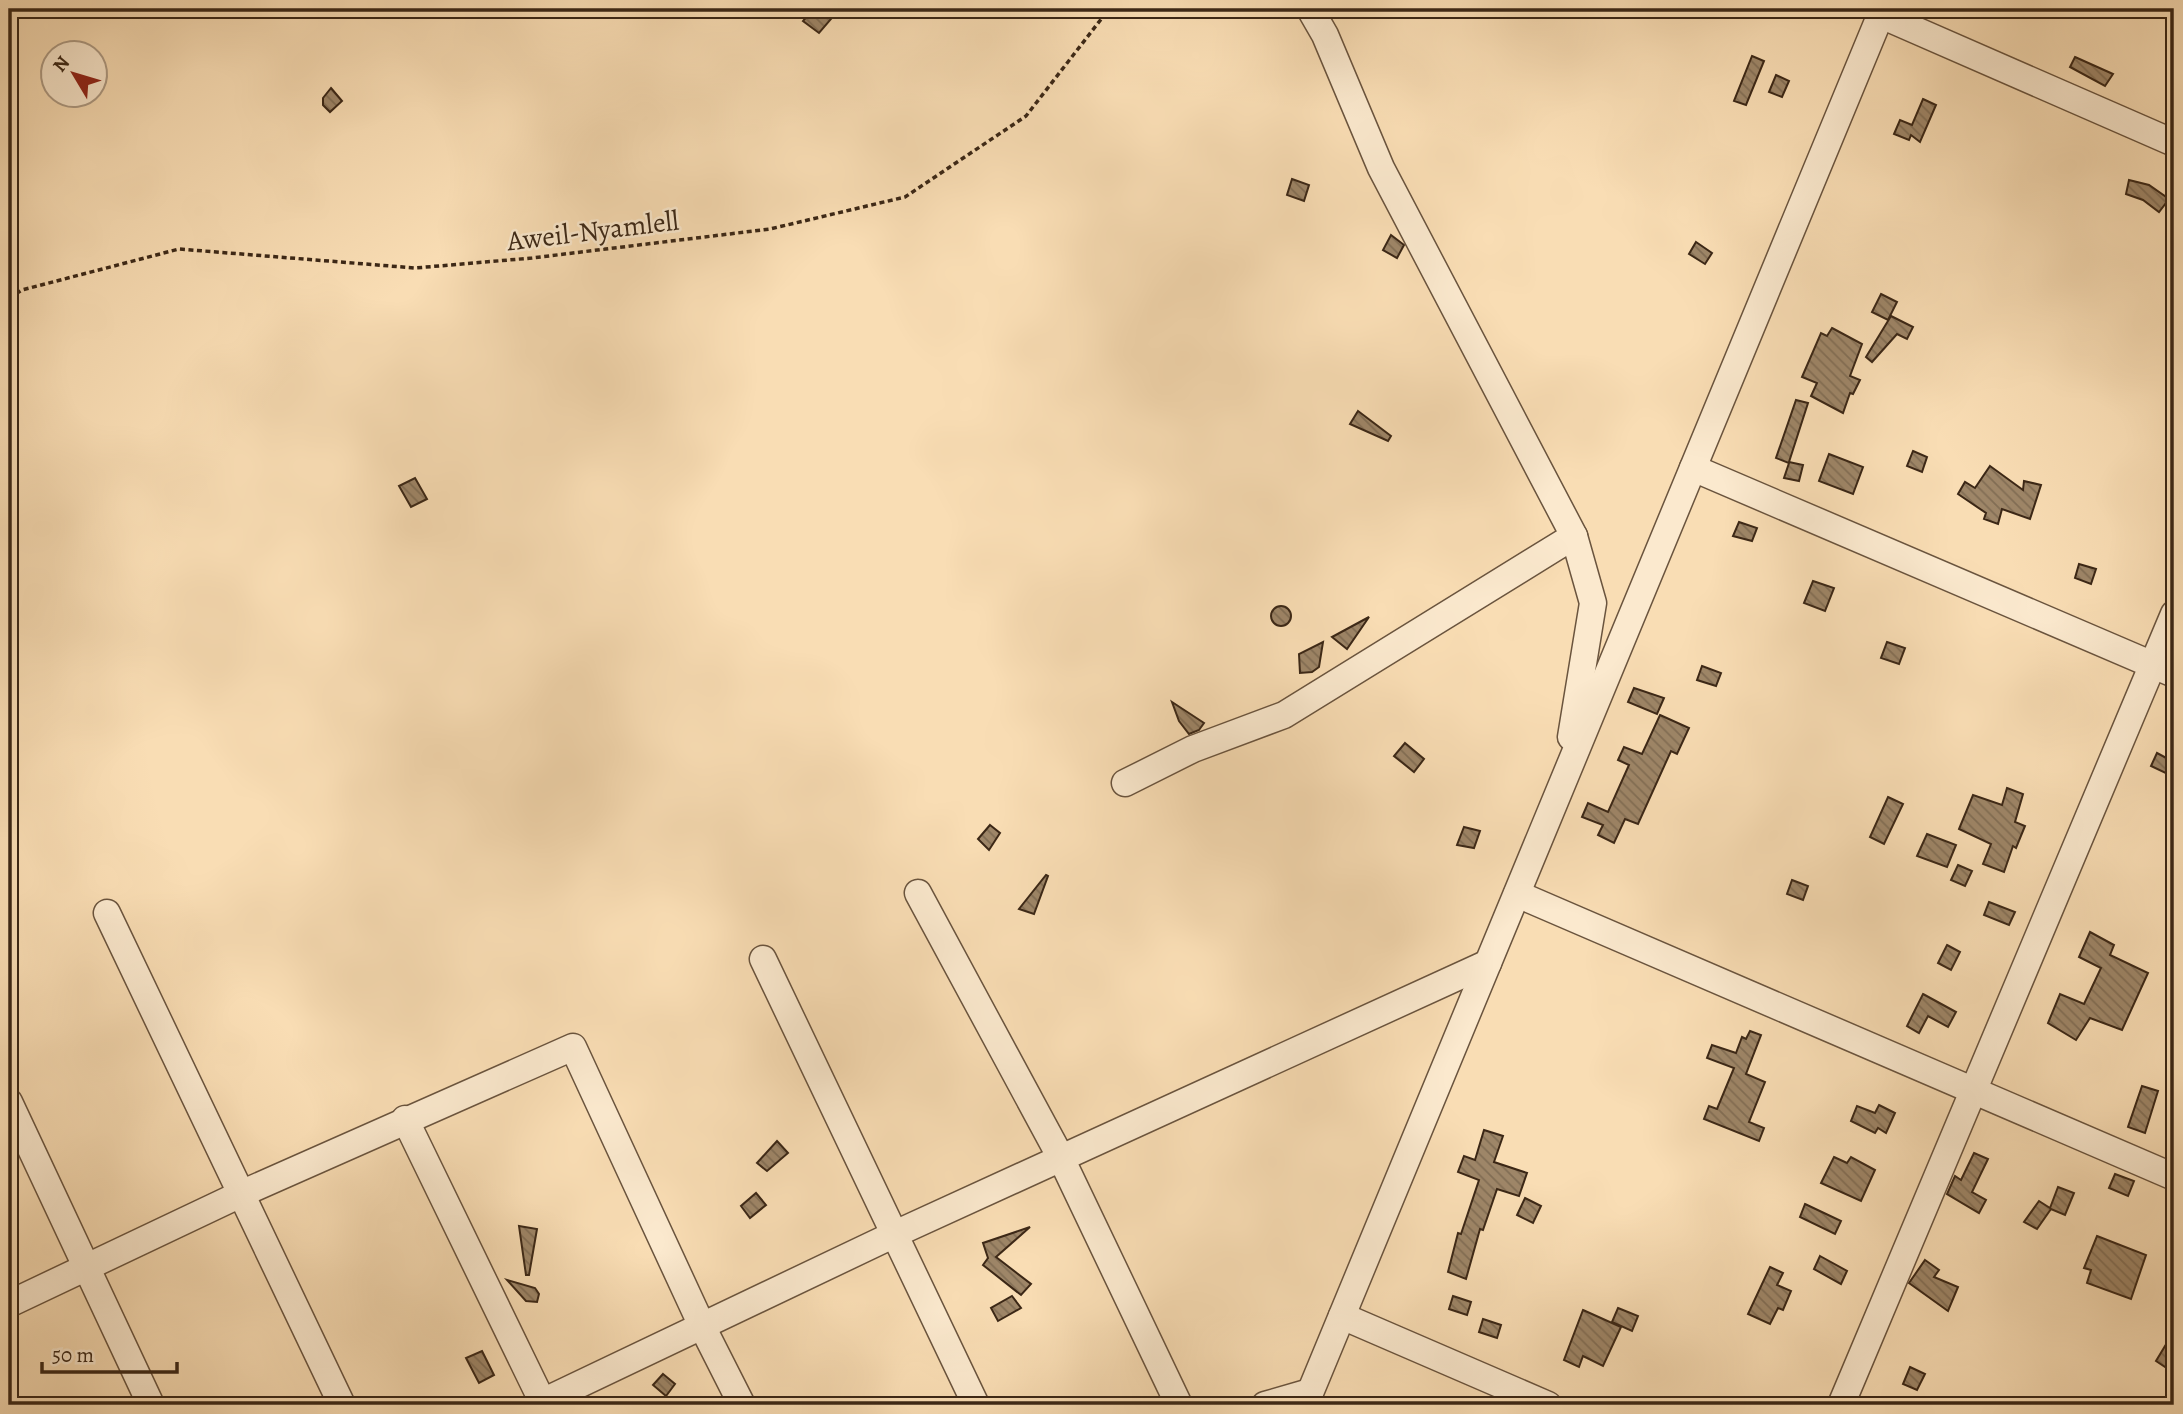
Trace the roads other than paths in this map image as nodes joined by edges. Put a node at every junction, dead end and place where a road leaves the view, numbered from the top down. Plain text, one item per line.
1 (1310, 9) edge
2 (1882, 11) edge
3 (2174, 143) edge
4 (1693, 468) junction
5 (1574, 536) junction
6 (2174, 614) edge
7 (2164, 670) edge
8 (1563, 782) junction
9 (1125, 783) dead end
10 (918, 893) dead end
11 (1517, 894) junction
12 (107, 913) dead end
13 (763, 958) dead end
14 (1488, 963) junction
15 (1973, 1090) junction
16 (9, 1102) edge
17 (405, 1119) junction
18 (1061, 1158) junction
19 (2174, 1177) edge
20 (243, 1193) junction
21 (895, 1234) junction
22 (86, 1268) junction
23 (9, 1304) edge
24 (1342, 1317) junction
25 (702, 1326) junction
26 (1308, 1399) edge
27 (541, 1404) edge
28 (150, 1405) edge
29 (342, 1405) edge
30 (742, 1405) edge
31 (976, 1405) edge
32 (1179, 1405) edge
33 (1265, 1405) edge
34 (1548, 1405) edge
35 (1841, 1405) edge

1 - 5 street
2 - 3 street
2 - 4 street
4 - 7 street
4 - 8 street
5 - 8 street
5 - 9 street
6 - 7 street
7 - 15 street
8 - 11 street
10 - 18 street
11 - 14 street
11 - 15 street
12 - 20 street
13 - 21 street
14 - 18 street
14 - 24 street
15 - 19 street
15 - 35 street
16 - 22 street
17 - 20 street
17 - 25 street
17 - 27 street
18 - 21 street
18 - 32 street
20 - 22 street
20 - 29 street
21 - 25 street
21 - 31 street
22 - 23 street
22 - 28 street
24 - 26 street
24 - 34 street
25 - 27 street
25 - 30 street
26 - 33 street

